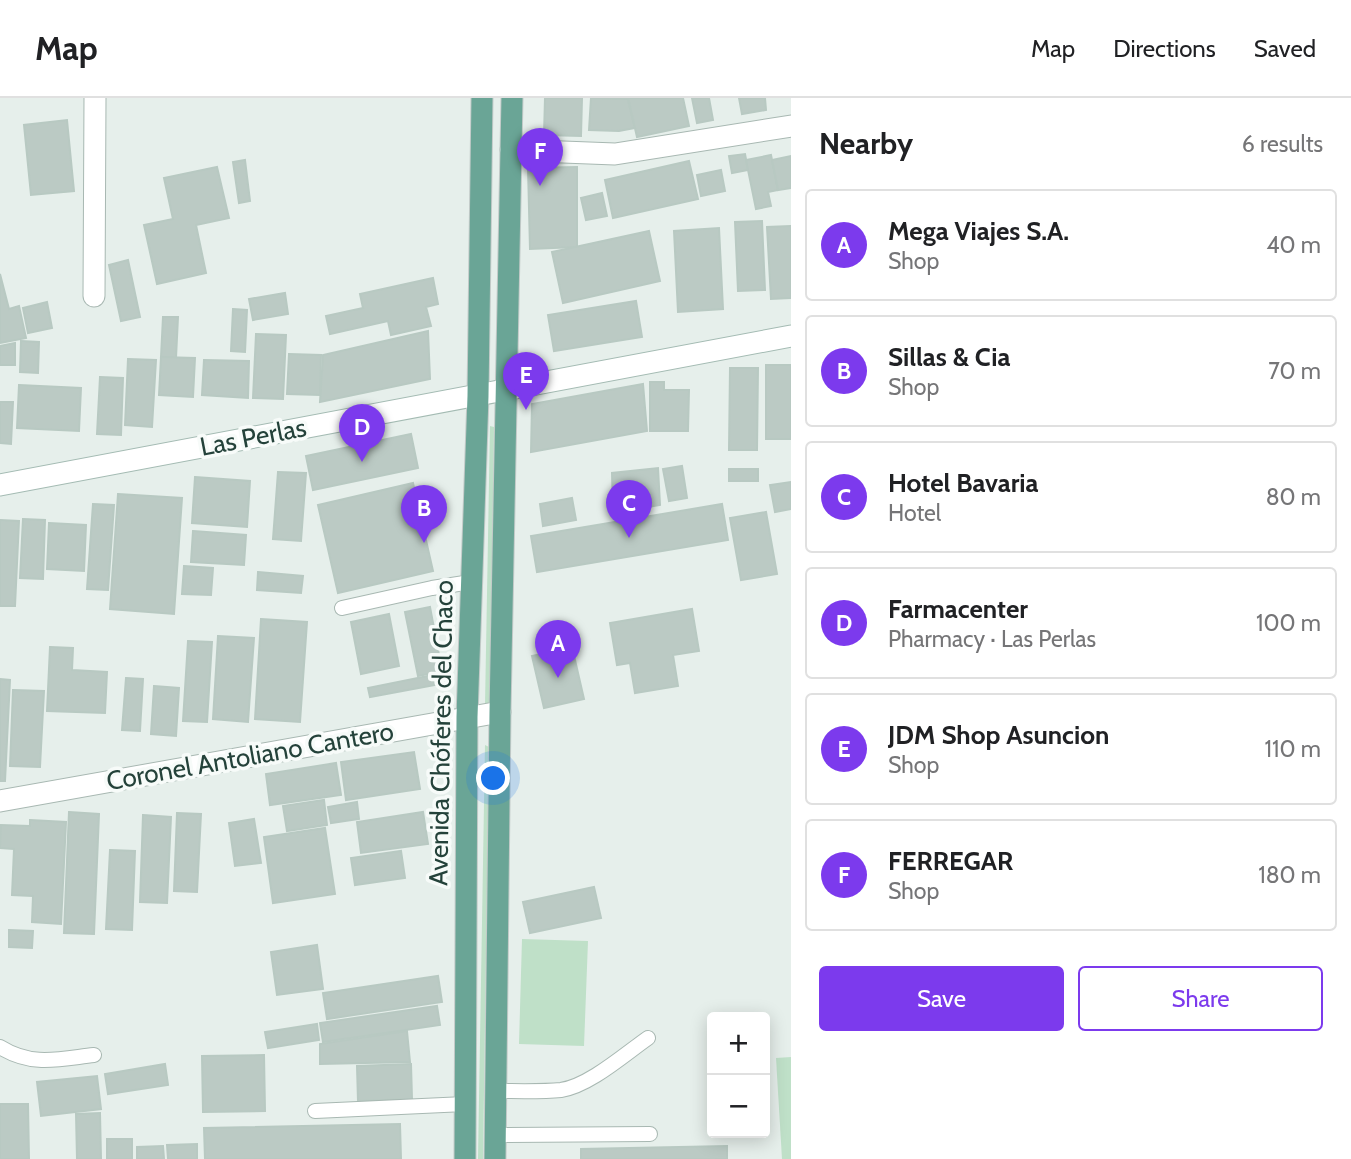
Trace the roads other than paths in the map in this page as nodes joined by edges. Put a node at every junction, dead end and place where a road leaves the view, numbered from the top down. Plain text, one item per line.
1 (95, 98) edge
2 (482, 98) edge
3 (512, 98) edge
4 (791, 126) edge
5 (511, 150) junction
6 (94, 296) dead end
7 (791, 336) edge
8 (506, 389) junction
9 (478, 396) junction
10 (0, 485) edge
11 (471, 582) junction
12 (342, 608) dead end
13 (500, 712) junction
14 (467, 717) junction
15 (0, 801) edge
16 (648, 1038) dead end
17 (0, 1047) edge
18 (94, 1055) dead end
19 (495, 1091) junction
20 (465, 1104) junction
21 (315, 1111) dead end
22 (650, 1133) dead end
23 (495, 1135) junction
24 (465, 1159) edge
25 (495, 1159) edge

1 - 6 street
2 - 9 main road, Avenida Chóferes del Chaco
3 - 5 main road
4 - 5 street
5 - 8 main road
7 - 8 street, Las Perlas
8 - 9 street, Las Perlas
8 - 13 main road
9 - 10 street, Las Perlas
9 - 11 main road, Avenida Chóferes del Chaco
11 - 12 lane
11 - 14 main road, Avenida Chóferes del Chaco
13 - 14 street, Coronel Antoliano Cantero
13 - 19 main road
14 - 15 street, Coronel Antoliano Cantero
14 - 20 main road, Avenida Chóferes del Chaco
16 - 19 lane
17 - 18 lane
19 - 23 main road
20 - 21 lane
20 - 24 main road, Avenida Chóferes del Chaco
22 - 23 lane
23 - 25 main road

